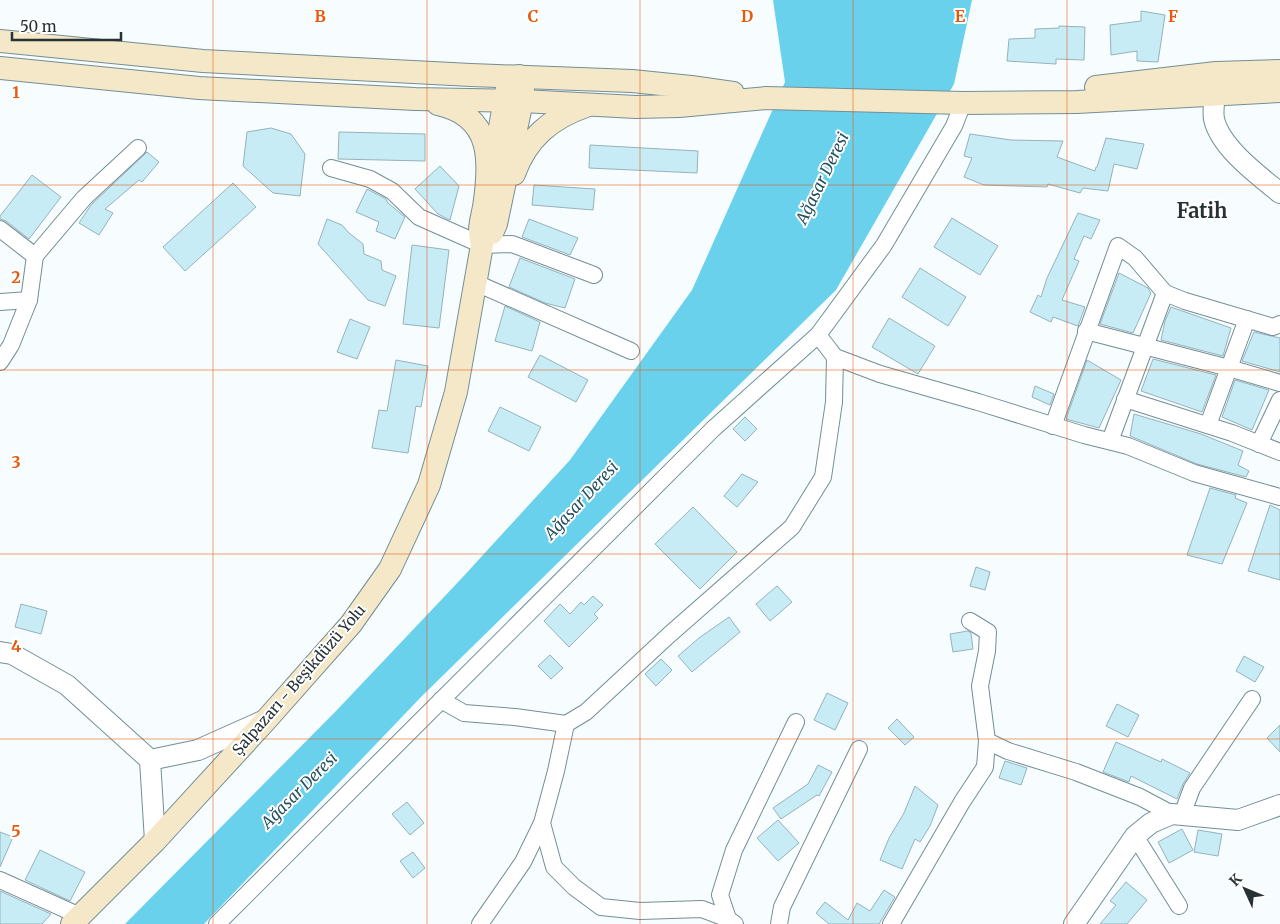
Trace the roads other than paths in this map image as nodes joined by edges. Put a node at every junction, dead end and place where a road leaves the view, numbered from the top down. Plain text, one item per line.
1 (0, 41) edge
2 (0, 68) edge
3 (1280, 71) edge
4 (519, 76) junction
5 (1216, 84) junction
6 (1280, 90) edge
7 (766, 98) junction
8 (415, 99) junction
9 (514, 100) junction
10 (956, 102) junction
11 (592, 104) junction
12 (138, 148) dead end
13 (331, 168) dead end
14 (1280, 193) edge
15 (490, 215) junction
16 (0, 229) edge
17 (482, 245) junction
18 (35, 256) junction
19 (594, 275) dead end
20 (476, 283) junction
21 (1165, 293) junction
22 (29, 300) junction
23 (0, 302) edge
24 (1246, 319) junction
25 (1280, 324) edge
26 (1086, 331) junction
27 (818, 335) junction
28 (1146, 346) junction
29 (631, 351) dead end
30 (836, 357) junction
31 (0, 362) edge
32 (1229, 368) junction
33 (1280, 383) edge
34 (1125, 399) junction
35 (1280, 400) edge
36 (1208, 425) junction
37 (1053, 426) junction
38 (1110, 441) junction
39 (1259, 444) junction
40 (1280, 452) edge
41 (1280, 497) edge
42 (970, 621) dead end
43 (0, 652) edge
44 (1252, 698) dead end
45 (441, 700) junction
46 (266, 720) junction
47 (796, 722) dead end
48 (566, 724) junction
49 (987, 741) junction
50 (859, 749) dead end
51 (150, 760) junction
52 (1280, 805) edge
53 (1177, 815) junction
54 (542, 823) junction
55 (1135, 836) junction
56 (154, 841) junction
57 (0, 880) edge
58 (1179, 906) dead end
59 (76, 920) edge
60 (732, 922) edge
61 (217, 924) edge
62 (480, 924) edge
63 (779, 924) edge
64 (891, 924) edge
65 (1074, 924) edge

1 - 4 main road
2 - 8 main road
3 - 5 main road
4 - 7 main road
4 - 9 main road
5 - 6 main road
5 - 10 main road
5 - 14 street
7 - 10 main road
7 - 11 main road
8 - 9 main road
8 - 15 main road
9 - 11 main road
9 - 15 main road
10 - 27 street
11 - 15 main road
12 - 18 street
13 - 17 street
15 - 17 main road
16 - 18 street
17 - 19 street
17 - 20 main road, Şalpazarı - Beşikdüzü Yolu
18 - 22 street
20 - 29 street
20 - 46 main road, Şalpazarı - Beşikdüzü Yolu
21 - 24 street
21 - 26 street
21 - 28 street
22 - 23 street
22 - 31 street
24 - 25 street
24 - 32 street
26 - 28 street
26 - 37 street
27 - 30 street
27 - 45 street
28 - 32 street
28 - 34 street
30 - 37 street
30 - 48 street
32 - 33 street
32 - 36 street
34 - 36 street
34 - 38 street
35 - 39 street
36 - 39 street
37 - 38 street
38 - 41 street
39 - 40 street
42 - 49 street
43 - 51 street
44 - 53 street
45 - 48 street
45 - 61 street
46 - 51 street
46 - 56 main road, Şalpazarı - Beşikdüzü Yolu
47 - 60 street
48 - 54 street
49 - 53 street
49 - 64 street
50 - 63 street
51 - 56 street
52 - 53 street
53 - 55 street
54 - 60 street
54 - 62 street
55 - 58 street
55 - 65 street
56 - 59 main road, Şalpazarı - Beşikdüzü Yolu
57 - 59 street

